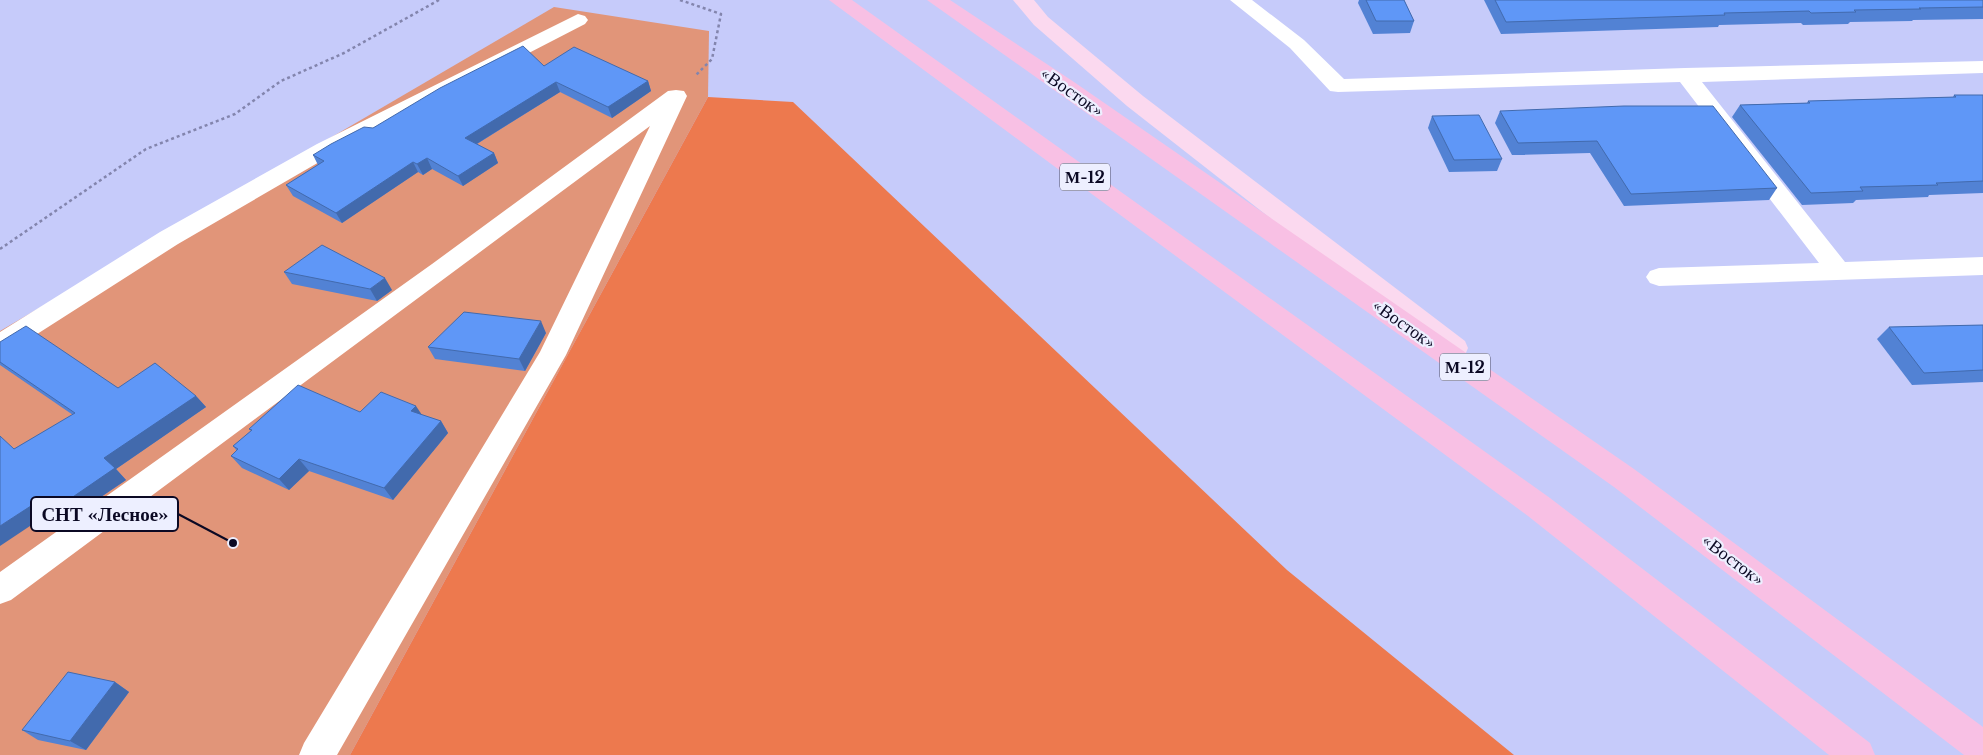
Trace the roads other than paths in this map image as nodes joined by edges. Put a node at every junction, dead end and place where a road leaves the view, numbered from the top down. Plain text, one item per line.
1 (839, 0) edge
2 (937, 0) edge
3 (1023, 0) edge
4 (1240, 0) edge
5 (578, 20) dead end
6 (1983, 67) edge
7 (1685, 74) junction
8 (1983, 266) edge
9 (1838, 270) junction
10 (1659, 277) dead end
11 (0, 345) edge
12 (1624, 478) junction
13 (0, 590) edge
14 (1983, 748) edge
15 (317, 755) edge
16 (1857, 755) edge

1 - 16 highway, М-12
2 - 12 highway, «Восток» / М-12
3 - 12 main road
4 - 7 street
5 - 11 street
6 - 7 street
7 - 9 street
8 - 9 street
9 - 10 street
12 - 14 highway, «Восток» / М-12
13 - 15 street

